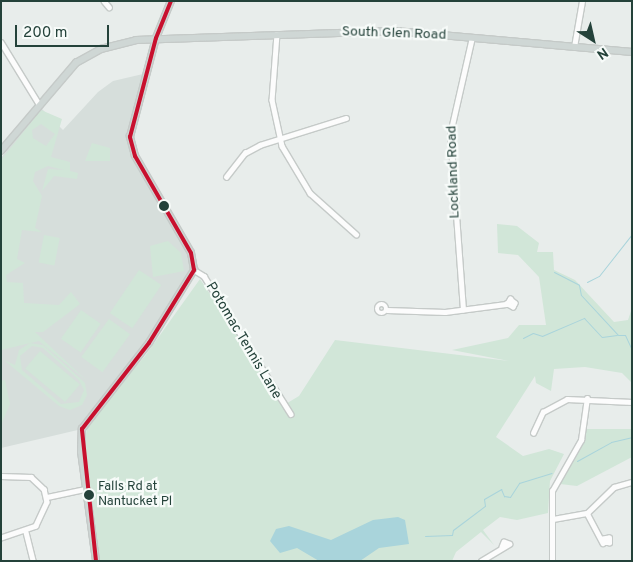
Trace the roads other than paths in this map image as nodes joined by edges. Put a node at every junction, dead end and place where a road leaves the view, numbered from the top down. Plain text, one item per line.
1 (104, 1) edge
2 (171, 1) edge
3 (582, 1) edge
4 (110, 7) dead end
5 (278, 34) junction
6 (472, 37) junction
7 (156, 38) junction
8 (1, 42) edge
9 (574, 47) junction
10 (632, 52) edge
11 (39, 104) junction
12 (346, 118) dead end
13 (280, 138) junction
14 (1, 151) edge
15 (226, 177) dead end
16 (356, 234) dead end
17 (194, 270) junction
18 (507, 304) dead end
19 (386, 310) dead end
20 (464, 310) junction
21 (587, 398) junction
22 (632, 402) edge
23 (291, 414) dead end
24 (533, 433) dead end
25 (1, 476) edge
26 (632, 482) edge
27 (86, 489) junction
28 (47, 496) junction
29 (587, 513) junction
30 (554, 519) junction
31 (26, 532) junction
32 (1, 538) edge
33 (603, 539) dead end
34 (502, 547) dead end
35 (33, 561) edge
36 (96, 561) edge
37 (481, 561) edge
38 (552, 561) edge

1 - 4 street
2 - 7 main road
3 - 9 street
5 - 6 main road, South Glen Road
5 - 7 main road, South Glen Road
5 - 13 street
6 - 9 main road, South Glen Road
6 - 20 street, Lockland Road
7 - 11 main road, South Glen Road
7 - 17 main road
8 - 11 street
9 - 10 main road, South Glen Road
11 - 14 main road, South Glen Road
12 - 13 street
13 - 15 street
13 - 16 street
17 - 23 street, Potomac Tennis Lane
17 - 27 main road
18 - 20 street
19 - 20 street
21 - 22 street
21 - 24 street
21 - 30 street
25 - 28 street
26 - 29 street
27 - 28 street
27 - 36 main road
28 - 31 street
29 - 30 street
29 - 33 street
30 - 38 street
31 - 32 street
31 - 35 street
34 - 37 street

